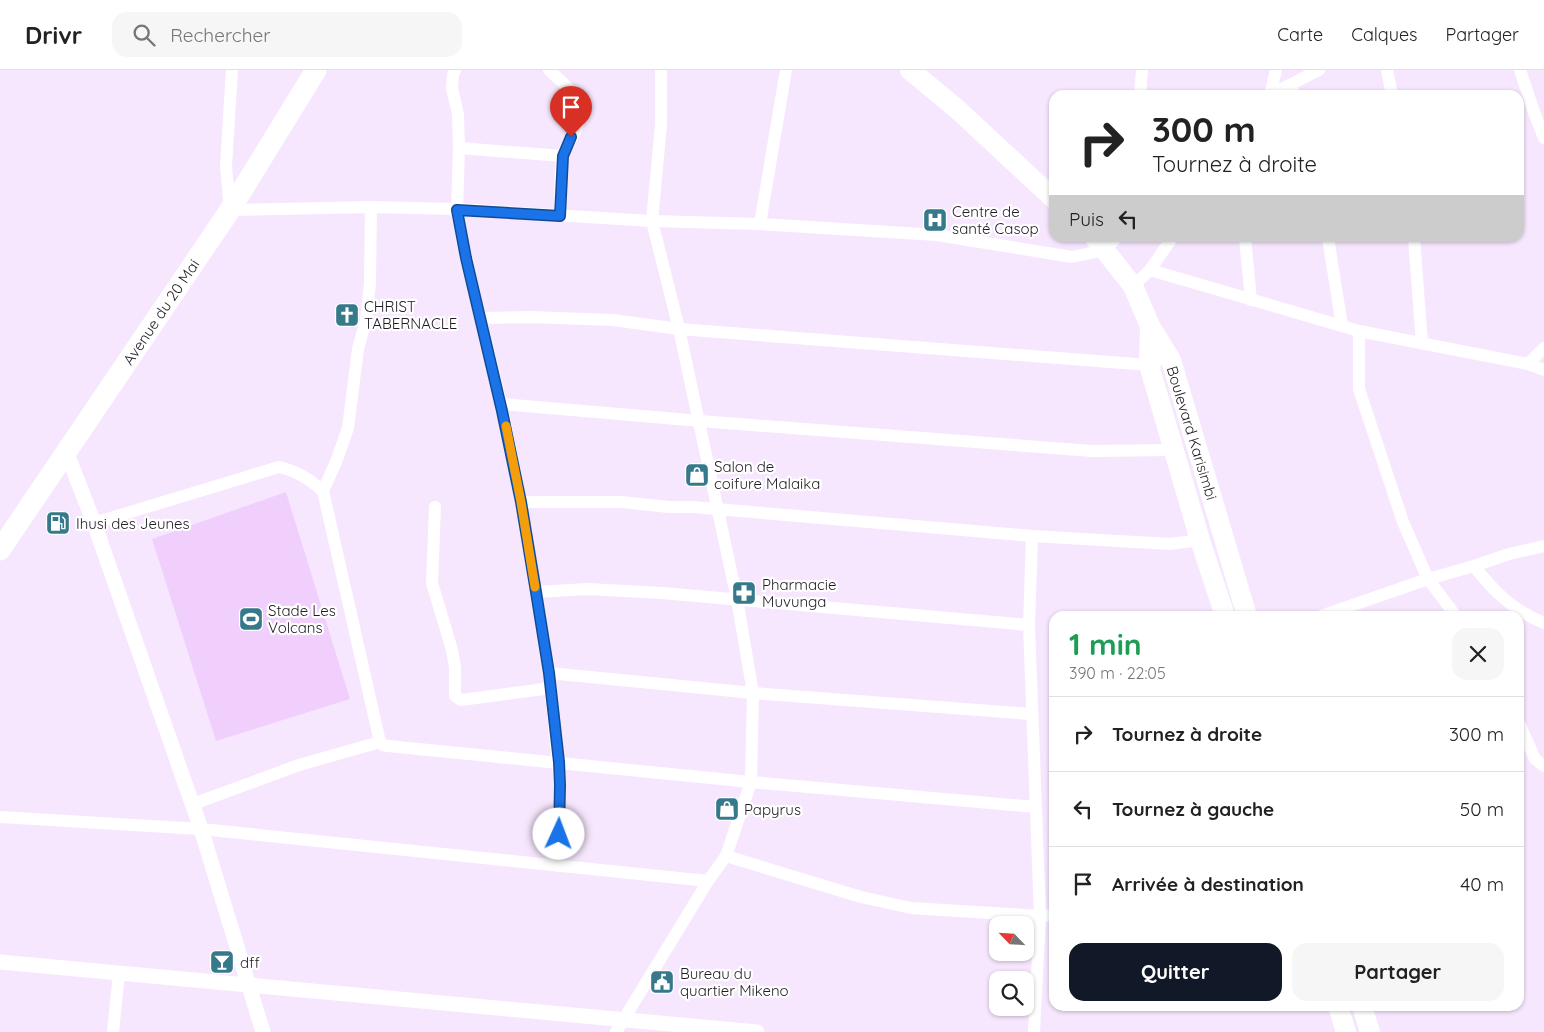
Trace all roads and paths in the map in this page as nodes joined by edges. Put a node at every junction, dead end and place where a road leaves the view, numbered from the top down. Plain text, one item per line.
1 (232, 70) edge
2 (316, 70) edge
3 (455, 70) edge
4 (549, 70) edge
5 (661, 70) edge
6 (786, 70) edge
7 (1142, 70) edge
8 (1276, 70) edge
9 (1319, 70) edge
10 (1387, 70) edge
11 (1520, 70) edge
12 (918, 73) edge
13 (1286, 88) junction
14 (1140, 90) edge
15 (1271, 90) edge
16 (1281, 90) edge
17 (1289, 90) edge
18 (1391, 90) edge
19 (1544, 138) edge
20 (459, 148) junction
21 (563, 156) junction
22 (1049, 194) edge
23 (371, 207) junction
24 (230, 210) junction
25 (457, 210) junction
26 (560, 216) junction
27 (652, 222) junction
28 (760, 224) junction
29 (1105, 242) edge
30 (1169, 242) edge
31 (1246, 242) edge
32 (1329, 242) edge
33 (1414, 242) edge
34 (1150, 270) junction
35 (1133, 286) junction
36 (1251, 300) junction
37 (481, 318) junction
38 (1150, 326) junction
39 (1342, 326) junction
40 (679, 329) junction
41 (1359, 331) junction
42 (1422, 344) junction
43 (1544, 348) edge
44 (1170, 360) junction
45 (1528, 364) junction
46 (1149, 365) junction
47 (1544, 370) edge
48 (501, 404) junction
49 (700, 422) junction
50 (1173, 450) junction
51 (66, 451) junction
52 (323, 491) junction
53 (521, 502) junction
54 (435, 507) dead end
55 (717, 509) junction
56 (94, 523) junction
57 (1032, 536) junction
58 (1200, 540) junction
59 (1544, 546) edge
60 (0, 550) edge
61 (1474, 566) junction
62 (1428, 579) junction
63 (536, 592) junction
64 (737, 599) junction
65 (1223, 611) edge
66 (1245, 611) edge
67 (1335, 611) edge
68 (1452, 611) edge
69 (1520, 611) edge
70 (1524, 613) edge
71 (1544, 623) edge
72 (1029, 625) junction
73 (549, 673) junction
74 (551, 688) junction
75 (753, 693) junction
76 (1032, 714) junction
77 (1524, 734) edge
78 (380, 742) junction
79 (559, 762) junction
80 (1544, 766) edge
81 (751, 782) junction
82 (192, 804) junction
83 (1036, 807) junction
84 (0, 817) edge
85 (201, 829) junction
86 (726, 856) junction
87 (558, 866) junction
88 (708, 881) junction
89 (1049, 915) edge
90 (1040, 916) junction
91 (0, 962) edge
92 (119, 974) junction
93 (248, 985) junction
94 (1340, 1011) edge
95 (1364, 1011) edge
96 (620, 1026) edge
97 (113, 1032) edge
98 (263, 1032) edge
99 (757, 1032) edge
100 (1034, 1032) edge
101 (1346, 1032) edge
102 (1370, 1032) edge

1 - 24 street
2 - 24 highway, Avenue du 20 Mai
3 - 20 street
4 - 21 street
5 - 27 street
6 - 28 street
7 - 14 street
8 - 15 street
9 - 13 street
10 - 18 street
11 - 19 street
12 - 22 main road
13 - 16 street
13 - 17 street
20 - 21 street
20 - 25 street
21 - 26 street
23 - 24 street
23 - 25 street
23 - 52 street
24 - 51 highway, Avenue du 20 Mai
25 - 26 street
25 - 37 street
26 - 27 street
27 - 28 street
27 - 40 street
28 - 29 street
29 - 35 main road, Boulevard Karisimbi
30 - 34 street
31 - 36 street
32 - 39 street
33 - 42 street
34 - 35 street
34 - 36 street
35 - 38 main road, Boulevard Karisimbi
36 - 39 street
37 - 40 street
37 - 48 street
38 - 44 main road, Boulevard Karisimbi
38 - 46 main road
39 - 41 street
40 - 46 street
40 - 49 street
41 - 42 street
41 - 62 street
42 - 45 street
43 - 45 street
44 - 46 street
44 - 66 main road, Boulevard Karisimbi
45 - 47 street
46 - 50 main road
48 - 49 street
48 - 53 street
49 - 50 street
49 - 55 street
50 - 58 main road
51 - 56 street
51 - 60 highway, Avenue du 20 Mai
52 - 56 street
52 - 78 street
53 - 55 street
53 - 63 street
54 - 74 street
55 - 57 street
55 - 64 street
56 - 82 street
57 - 58 street
57 - 72 street
58 - 65 main road
59 - 61 street
61 - 62 street
61 - 69 street
62 - 67 street
62 - 68 street
63 - 64 street
63 - 73 street
64 - 72 street
64 - 75 street
70 - 71 street
72 - 76 street
73 - 74 street
73 - 75 street
74 - 79 street
75 - 76 street
75 - 81 street
76 - 83 street
77 - 80 street
78 - 79 street
78 - 82 street
79 - 81 street
79 - 87 street
81 - 83 street
81 - 86 street
82 - 85 street
83 - 90 street
84 - 85 street
85 - 87 street
85 - 93 street
86 - 88 street
86 - 90 street
87 - 88 street
88 - 96 street
89 - 90 street
90 - 100 street
91 - 92 street
92 - 93 street
92 - 97 street
93 - 96 street
93 - 98 street
94 - 101 main road
95 - 102 main road
96 - 99 street

